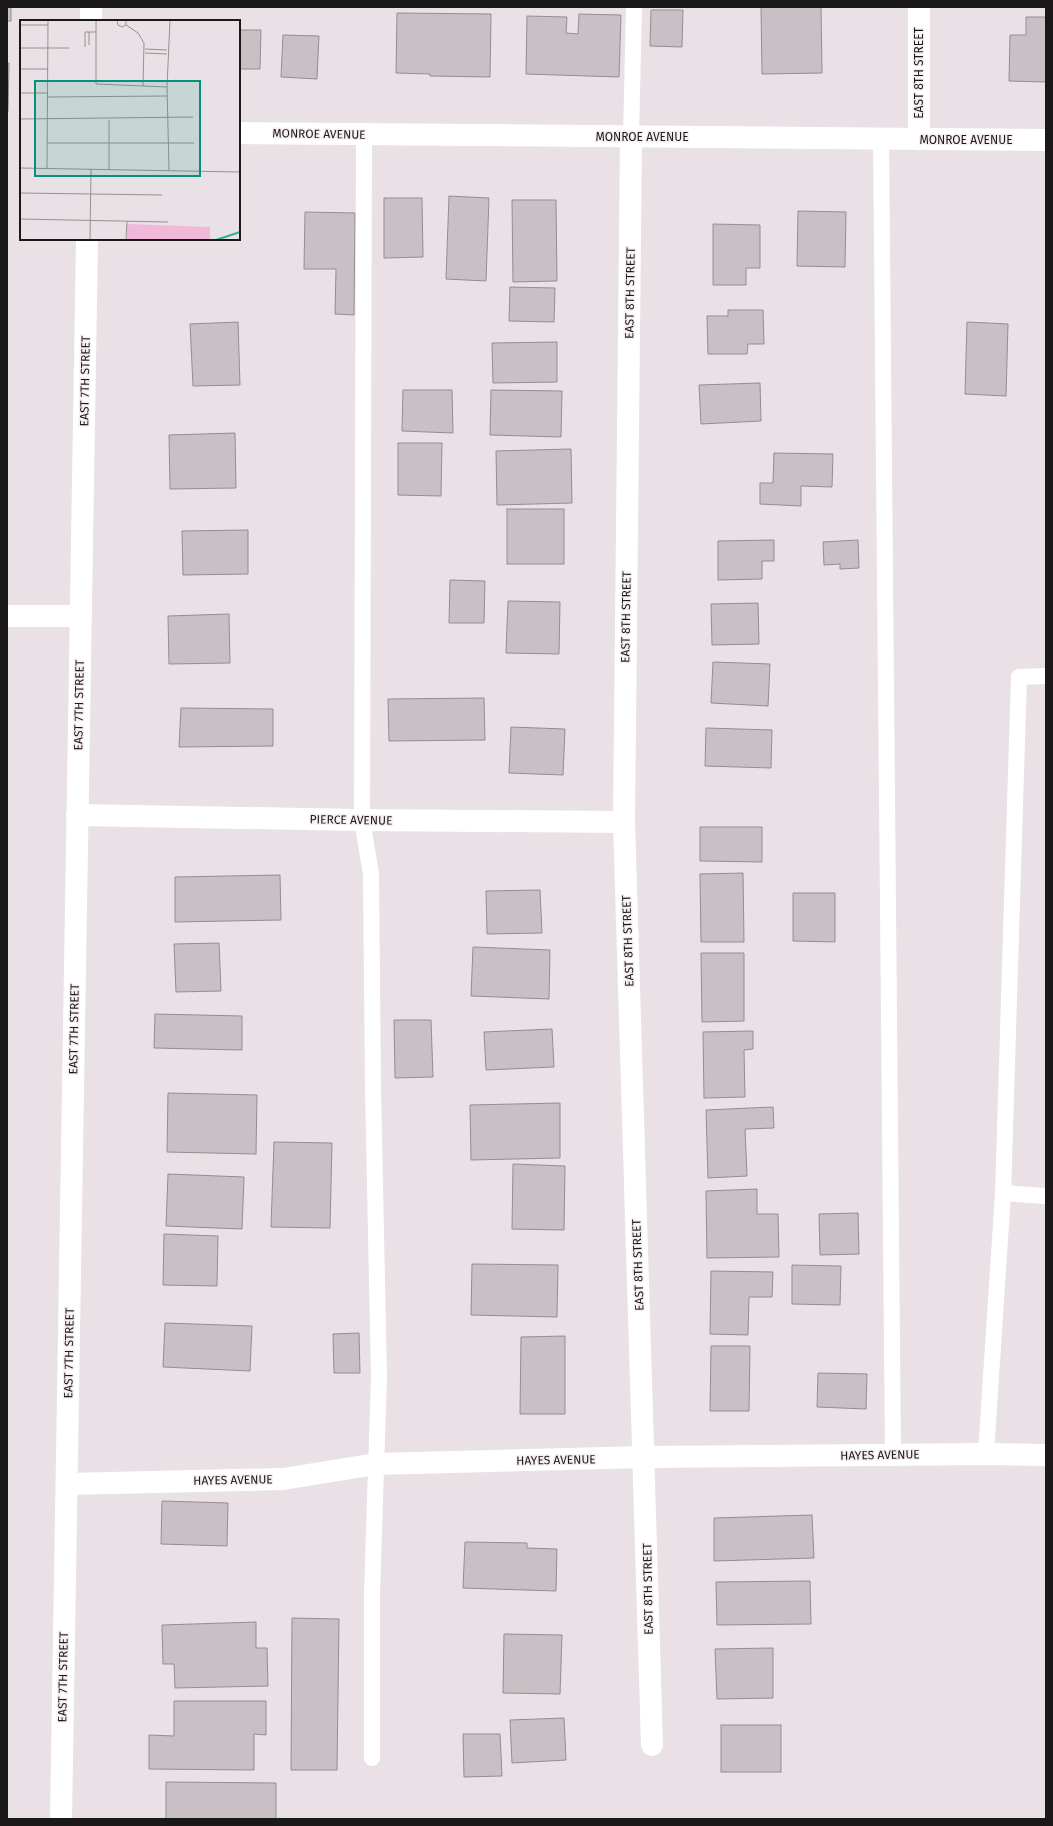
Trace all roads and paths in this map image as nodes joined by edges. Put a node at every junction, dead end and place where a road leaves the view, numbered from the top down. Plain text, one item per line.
1 (91, 7) edge
2 (634, 7) edge
3 (920, 7) edge
4 (90, 20) edge
5 (240, 133) edge
6 (364, 134) junction
7 (631, 137) junction
8 (881, 139) junction
9 (919, 139) junction
10 (1046, 140) edge
11 (87, 240) edge
12 (7, 616) edge
13 (81, 616) junction
14 (1046, 676) edge
15 (78, 815) junction
16 (362, 820) junction
17 (624, 822) junction
18 (1003, 1193) junction
19 (1046, 1196) edge
20 (986, 1454) junction
21 (893, 1455) junction
22 (1046, 1455) edge
23 (644, 1457) junction
24 (376, 1464) junction
25 (67, 1484) junction
26 (652, 1745) dead end
27 (372, 1758) dead end
28 (61, 1819) edge

1 - 4 street
2 - 7 lane
3 - 9 street, EAST 8TH STREET
5 - 6 street, MONROE AVENUE
6 - 7 street, MONROE AVENUE
6 - 16 lane
7 - 8 street, MONROE AVENUE
7 - 17 street, EAST 8TH STREET
8 - 9 street, MONROE AVENUE
8 - 21 lane
9 - 10 street, MONROE AVENUE
11 - 13 street, EAST 7TH STREET
12 - 13 street
13 - 15 street, EAST 7TH STREET
14 - 18 lane
15 - 16 street, PIERCE AVENUE
15 - 25 street, EAST 7TH STREET
16 - 17 street, PIERCE AVENUE
16 - 24 lane
17 - 23 street, EAST 8TH STREET
18 - 19 lane
18 - 20 lane
20 - 21 street, HAYES AVENUE
20 - 22 street, HAYES AVENUE
21 - 23 street, HAYES AVENUE
23 - 24 street, HAYES AVENUE
23 - 26 street, EAST 8TH STREET
24 - 25 street, HAYES AVENUE
24 - 27 lane
25 - 28 street, EAST 7TH STREET

